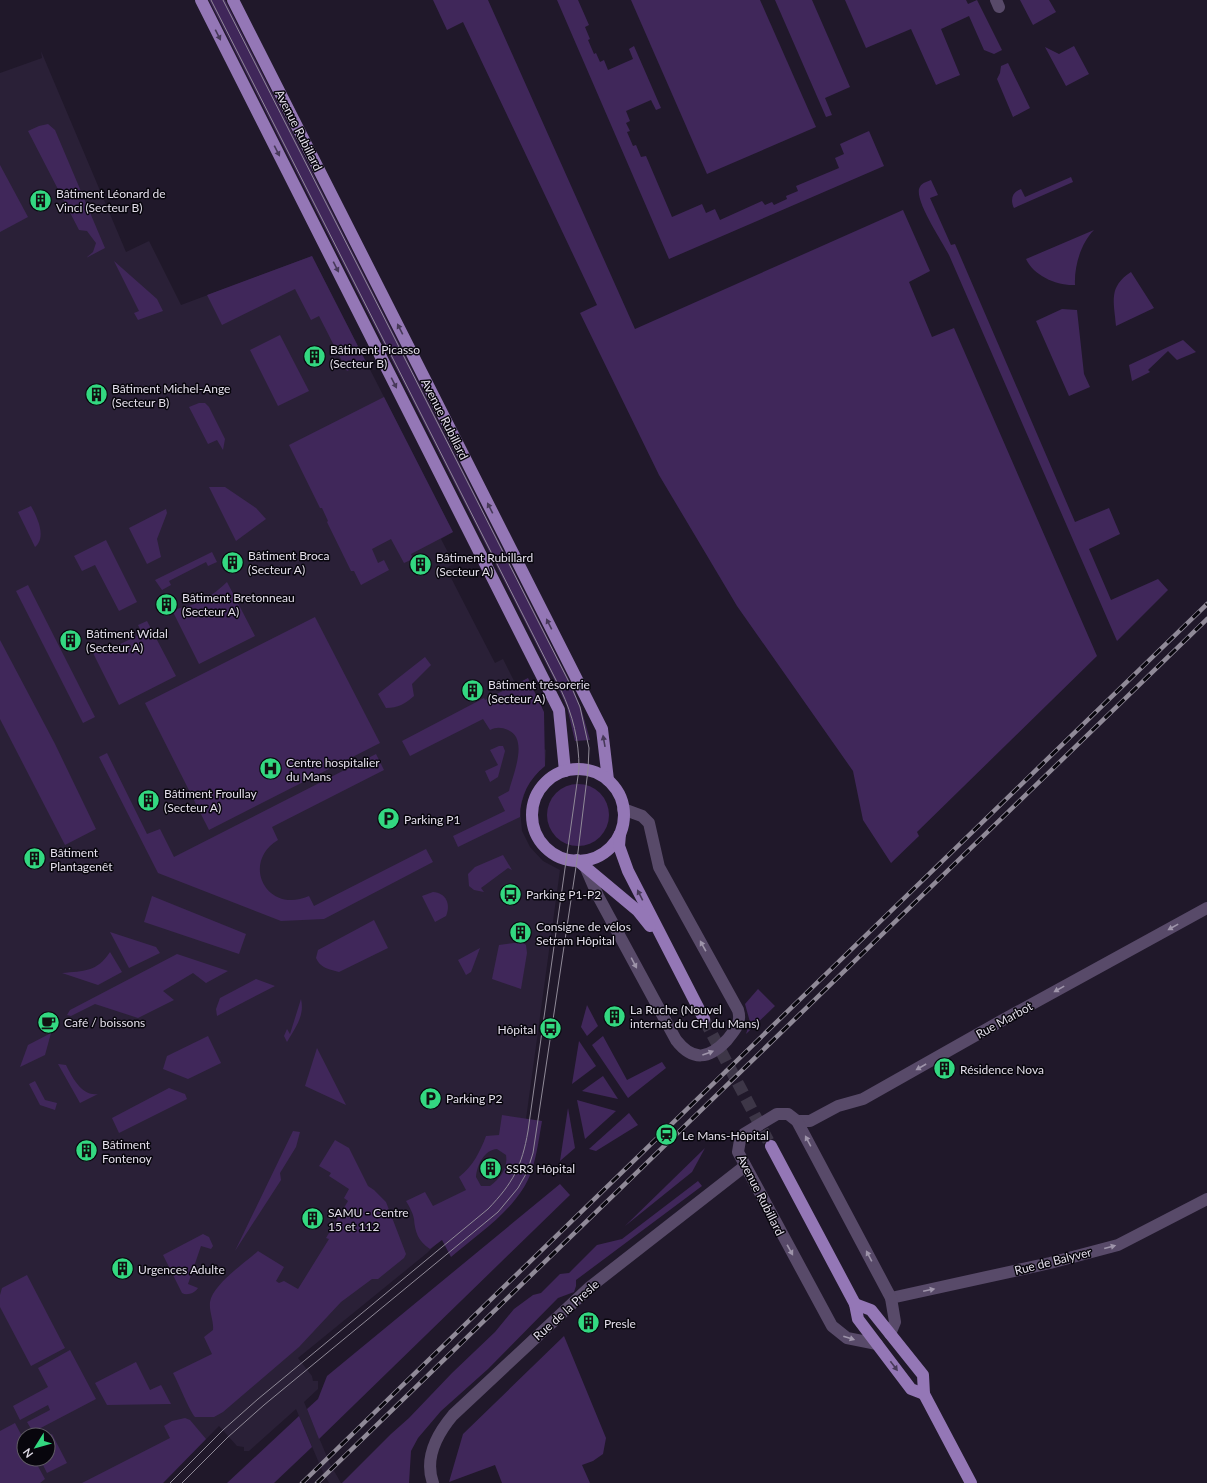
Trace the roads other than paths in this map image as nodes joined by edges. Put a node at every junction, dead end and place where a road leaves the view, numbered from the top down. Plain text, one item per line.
1 (201, 0) edge
2 (233, 0) edge
3 (565, 771) junction
4 (608, 780) junction
5 (623, 809) junction
6 (620, 834) junction
7 (581, 863) junction
8 (1207, 908) edge
9 (664, 943) junction
10 (704, 1019) tunnel mouth
11 (797, 1121) junction
12 (771, 1146) tunnel mouth
13 (744, 1166) junction
14 (1207, 1200) edge
15 (891, 1298) junction
16 (856, 1304) junction
17 (890, 1334) junction
18 (877, 1344) junction
19 (924, 1394) junction
20 (433, 1483) edge
21 (970, 1483) edge

1 -> 3 main road
4 -> 2 main road, Avenue Rubillard
3 - 4 main road, Avenue Rubillard
3 - 7 main road, Avenue Rubillard
4 - 5 main road, Avenue Rubillard
5 - 6 main road, Avenue Rubillard
7 -> 5 street
6 - 7 main road, Avenue Rubillard
9 -> 6 main road, Avenue Rubillard
7 - 9 main road, Avenue Rubillard
8 -> 11 street, Rue Marbot
9 - 10 main road, Avenue Rubillard
11 - 13 street, Avenue Rubillard
15 -> 11 street
12 - 16 main road
13 -> 18 street, Avenue Rubillard
13 - 20 street, Rue de la Presle
15 -> 14 street, Rue de Balyver
15 - 17 street
16 - 17 main road
16 - 18 main road
17 - 19 main road
18 -> 19 main road
19 - 21 main road

